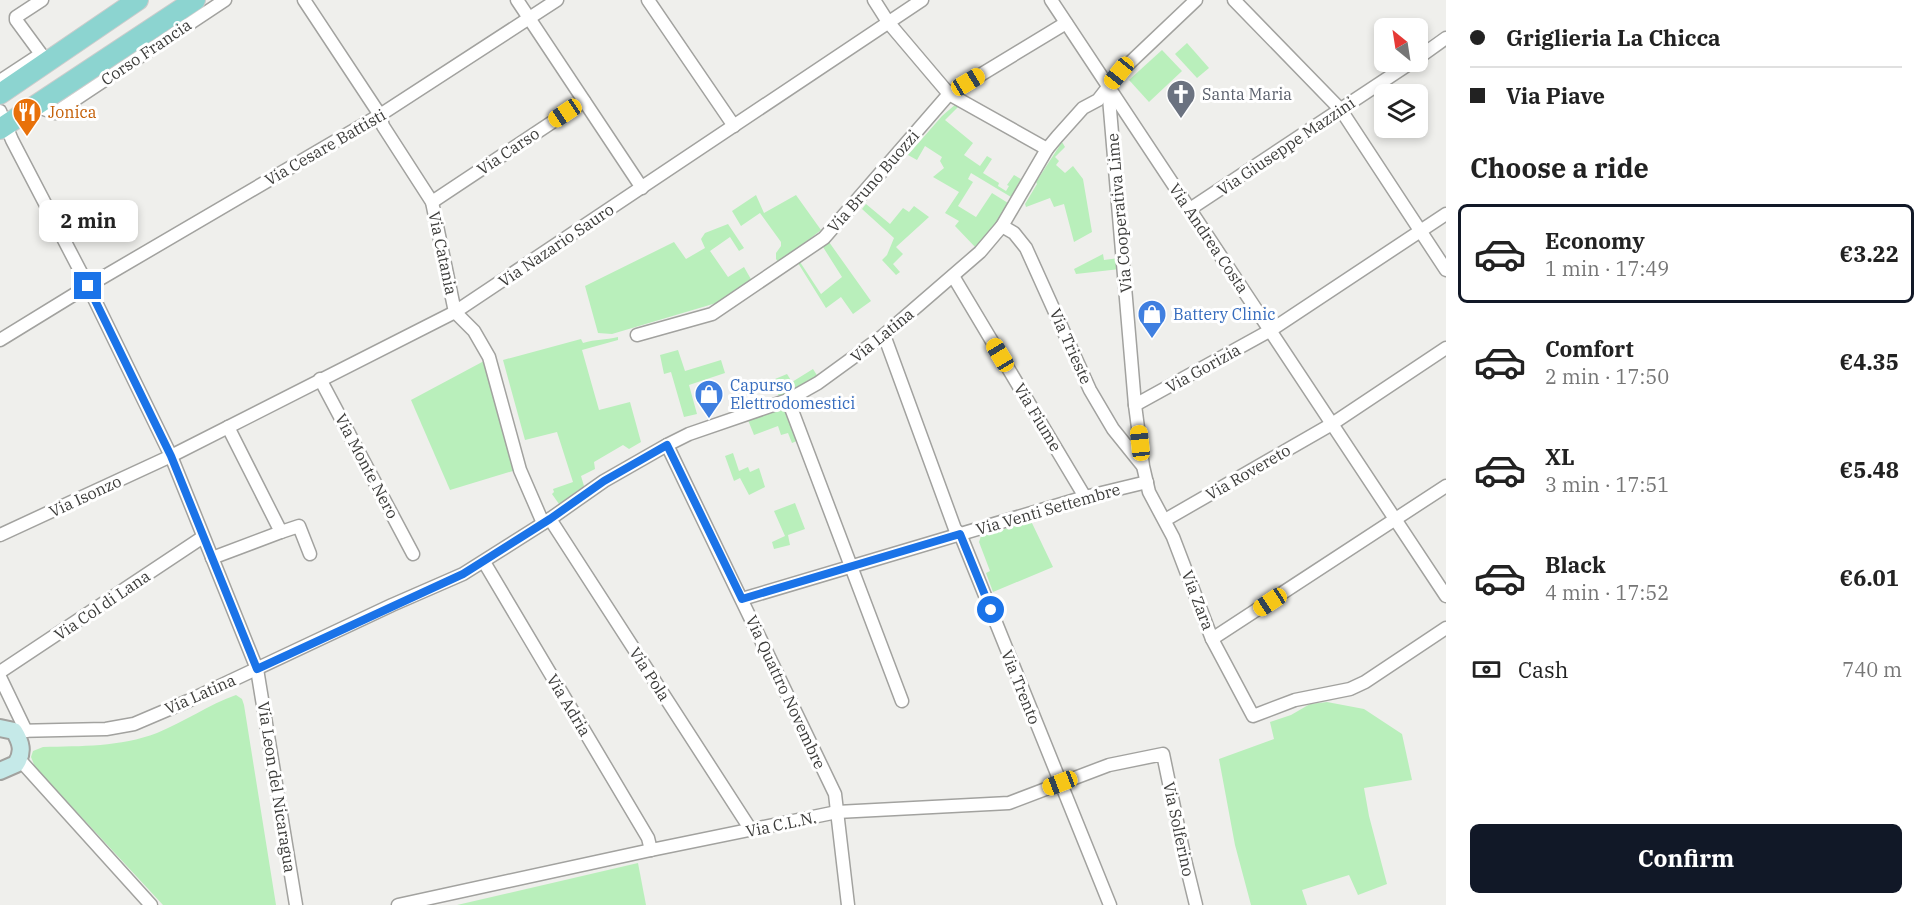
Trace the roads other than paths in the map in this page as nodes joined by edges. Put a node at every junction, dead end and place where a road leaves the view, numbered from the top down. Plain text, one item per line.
1 (42, 0) edge
2 (138, 0) edge
3 (195, 0) edge
4 (225, 0) edge
5 (304, 0) edge
6 (517, 0) edge
7 (557, 0) edge
8 (648, 0) edge
9 (874, 0) edge
10 (922, 0) edge
11 (1051, 0) edge
12 (1196, 0) edge
13 (1234, 0) edge
14 (530, 19) junction
15 (888, 22) junction
16 (1066, 22) junction
17 (1446, 38) edge
18 (1428, 51) edge
19 (43, 58) junction
20 (1397, 72) edge
21 (0, 81) edge
22 (1108, 86) junction
23 (0, 94) edge
24 (949, 94) junction
25 (584, 101) junction
26 (35, 106) junction
27 (1341, 110) junction
28 (380, 115) junction
29 (2, 122) edge
30 (734, 126) junction
31 (1047, 149) junction
32 (642, 188) junction
33 (432, 202) junction
34 (1190, 209) junction
35 (1446, 214) edge
36 (1002, 226) junction
37 (1420, 232) junction
38 (1446, 270) edge
39 (953, 276) junction
40 (88, 286) junction
41 (455, 312) junction
42 (1271, 330) junction
43 (884, 334) junction
44 (638, 335) dead end
45 (0, 340) edge
46 (1446, 348) edge
47 (320, 379) junction
48 (788, 400) junction
49 (1135, 405) junction
50 (1332, 424) junction
51 (228, 427) junction
52 (667, 445) junction
53 (171, 456) junction
54 (1143, 466) junction
55 (1147, 482) junction
56 (1446, 486) edge
57 (1085, 497) junction
58 (1397, 519) junction
59 (1165, 520) junction
60 (546, 521) junction
61 (282, 532) junction
62 (960, 534) junction
63 (0, 535) edge
64 (203, 537) junction
65 (310, 554) dead end
66 (413, 554) dead end
67 (212, 558) junction
68 (484, 562) junction
69 (851, 567) junction
70 (1446, 596) edge
71 (742, 599) junction
72 (1446, 628) edge
73 (1212, 639) junction
74 (257, 669) junction
75 (0, 672) edge
76 (0, 677) edge
77 (902, 701) dead end
78 (13, 730) edge
79 (1162, 754) joint
80 (19, 759) junction
81 (0, 771) edge
82 (1060, 783) junction
83 (837, 812) junction
84 (751, 830) junction
85 (651, 850) junction
86 (152, 905) edge
87 (297, 905) edge
88 (398, 905) edge
89 (848, 905) edge
90 (1110, 905) edge
91 (1196, 905) edge

1 - 19 street
2 - 19 main road
3 - 26 main road, Corso Francia
4 - 26 street, Corso Francia
5 - 28 street, Via Catania
6 - 14 street
7 - 14 street, Via Cesare Battisti
8 - 30 street
9 - 15 street
10 - 15 street, Via Nazario Sauro
11 - 16 street, Via Andrea Costa
12 - 22 street, Via Latina
13 - 27 street
14 - 25 street
14 - 28 street, Via Cesare Battisti
15 - 24 street
15 - 30 street, Via Nazario Sauro
16 - 22 street, Via Andrea Costa
16 - 24 street, Via Bruno Buozzi
17 - 18 street
19 - 21 street
19 - 23 main road
20 - 27 street, Via Giuseppe Mazzini
22 - 31 street, Via Latina
22 - 34 street, Via Andrea Costa
22 - 49 street, Via Cooperativa Lime
24 - 31 street
24 - 44 street, Via Bruno Buozzi
25 - 32 street
25 - 33 street, Via Carso
26 - 29 main road, Corso Francia
27 - 34 street, Via Giuseppe Mazzini
27 - 37 street
28 - 33 street, Via Catania
28 - 40 street, Via Cesare Battisti
29 - 40 street, Via Leon del Nicaragua
30 - 32 street, Via Nazario Sauro
31 - 36 street, Via Latina
32 - 41 street, Via Nazario Sauro
33 - 41 street, Via Catania
34 - 42 street, Via Andrea Costa
35 - 37 street, Via Gorizia
36 - 39 street, Via Latina
36 - 54 street, Via Trieste
37 - 38 street
37 - 42 street, Via Gorizia
39 - 43 street, Via Latina
39 - 57 street, Via Fiume
40 - 45 street, Via Cesare Battisti
40 - 53 street, Via Leon del Nicaragua
41 - 47 street, Via Nazario Sauro
41 - 60 street, Via Catania
42 - 49 street, Via Gorizia
42 - 50 street, Via Andrea Costa
43 - 48 street, Via Latina
43 - 62 street, Via Trento
46 - 50 street, Via Rovereto
47 - 51 street, Via Nazario Sauro
47 - 66 street, Via Monte Nero
48 - 52 street, Via Latina
48 - 69 street
49 - 54 street, Via Cooperativa Lime
50 - 58 street, Via Andrea Costa
50 - 59 street, Via Rovereto
51 - 53 street, Via Nazario Sauro
51 - 61 street
52 - 60 street, Via Latina
52 - 71 street, Via Quattro Novembre
53 - 63 street, Via Isonzo
53 - 64 street, Via Leon del Nicaragua
54 - 55 street, Via Cooperativa Lime
55 - 57 street, Via Venti Settembre
55 - 59 street, Via Zara
56 - 58 street
57 - 62 street, Via Venti Settembre
58 - 70 street, Via Andrea Costa
58 - 73 street
59 - 73 street, Via Zara
60 - 68 street, Via Latina
60 - 84 street, Via Pola
61 - 65 street
61 - 67 street
62 - 69 street, Via Venti Settembre
62 - 82 street, Via Trento
64 - 67 street, Via Leon del Nicaragua
64 - 75 street, Via Col di Lana
67 - 74 street, Via Leon del Nicaragua
68 - 74 street, Via Latina
68 - 85 street, Via Adria
69 - 71 street, Via Venti Settembre
69 - 77 street
71 - 83 street, Via Quattro Novembre
72 - 73 street, Via Zara
74 - 78 street, Via Latina
74 - 87 street, Via Leon del Nicaragua
76 - 78 street
78 - 80 street
79 - 82 street, Via C.L.N.
79 - 91 street, Via Solferino
80 - 81 street
80 - 86 street
82 - 83 street, Via C.L.N.
82 - 90 street, Via Trento
83 - 84 street, Via C.L.N.
83 - 89 street
84 - 85 street, Via C.L.N.
85 - 88 street, Via C.L.N.

